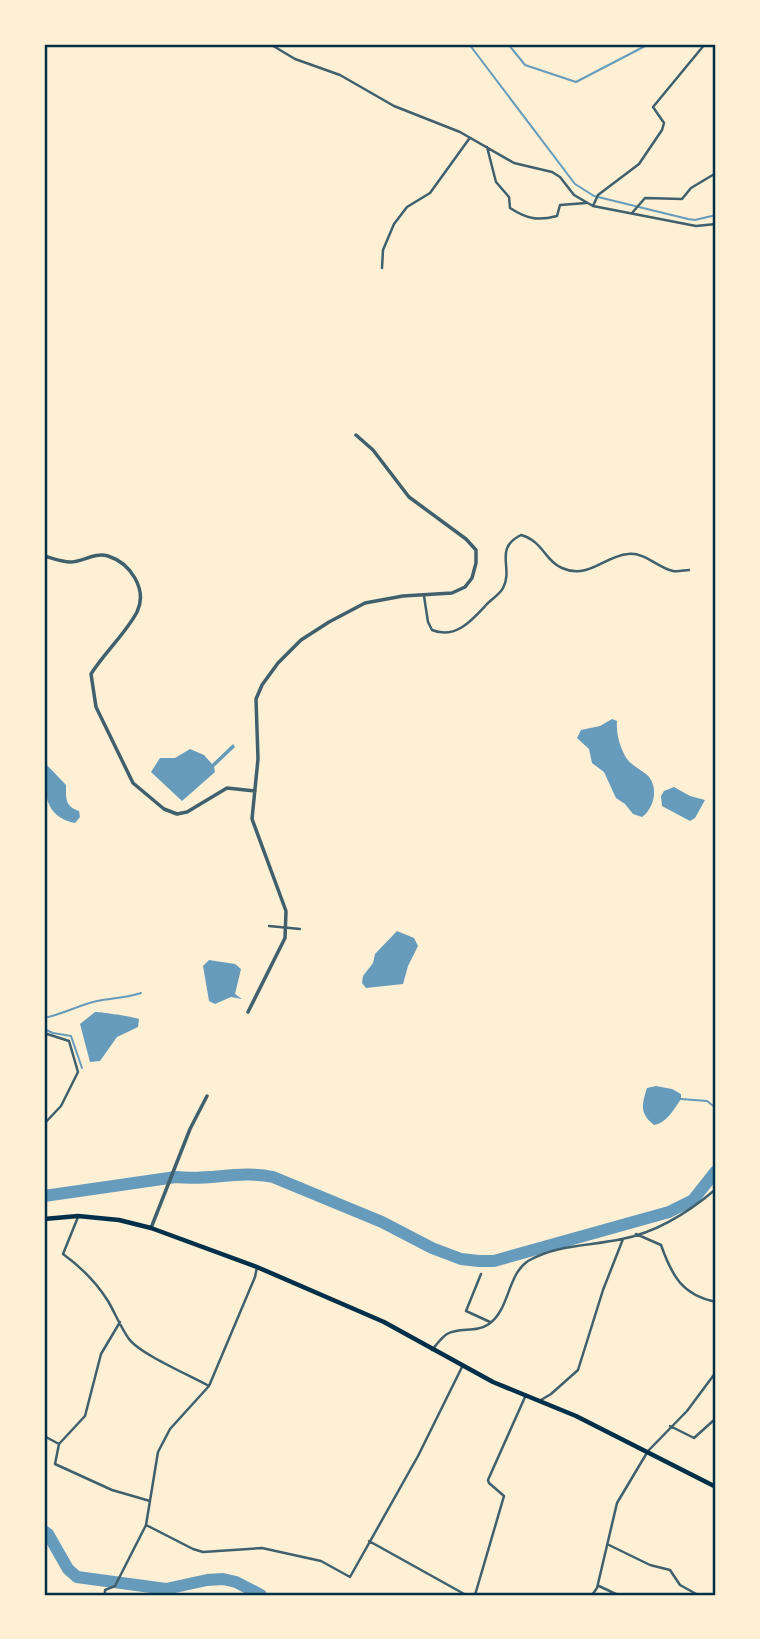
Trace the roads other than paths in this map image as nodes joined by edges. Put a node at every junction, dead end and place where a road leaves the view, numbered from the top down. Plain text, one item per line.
1 (270, 44) edge
2 (705, 44) edge
3 (470, 138) junction
4 (487, 148) junction
5 (716, 173) edge
6 (586, 203) junction
7 (593, 206) junction
8 (632, 213) junction
9 (716, 224) edge
10 (382, 268) dead end
11 (356, 435) dead end
12 (44, 556) edge
13 (689, 570) dead end
14 (424, 596) junction
15 (254, 791) junction
16 (270, 926) dead end
17 (300, 929) dead end
18 (248, 1012) dead end
19 (44, 1033) edge
20 (207, 1096) dead end
21 (44, 1124) edge
22 (716, 1189) edge
23 (78, 1216) junction
24 (44, 1219) edge
25 (152, 1228) junction
26 (636, 1234) junction
27 (623, 1239) junction
28 (257, 1267) junction
29 (481, 1274) dead end
30 (716, 1302) edge
31 (120, 1322) junction
32 (491, 1322) junction
33 (432, 1349) junction
34 (463, 1366) junction
35 (716, 1372) edge
36 (209, 1386) junction
37 (525, 1397) junction
38 (538, 1402) junction
39 (716, 1421) edge
40 (670, 1426) junction
41 (44, 1436) edge
42 (58, 1444) junction
43 (648, 1451) junction
44 (716, 1487) edge
45 (150, 1501) junction
46 (146, 1525) junction
47 (369, 1541) junction
48 (607, 1544) junction
49 (598, 1586) junction
50 (105, 1595) edge
51 (466, 1595) edge
52 (475, 1595) edge
53 (592, 1595) edge
54 (618, 1595) edge
55 (698, 1595) edge

1 - 3 street
2 - 7 street
3 - 4 street
3 - 10 street
4 - 6 street
4 - 6 street
5 - 8 street
6 - 7 street
7 - 8 street
8 - 9 street
11 - 14 street
12 - 15 street
13 - 14 street
14 - 15 street
15 - 18 street
16 - 17 street
19 - 21 street
20 - 25 street
22 - 26 street
23 - 24 main road
23 - 25 main road
23 - 31 street
25 - 28 main road
26 - 27 street
26 - 30 street
27 - 32 street
27 - 38 street
28 - 33 main road
28 - 36 street
29 - 32 street
31 - 36 street
31 - 42 street
32 - 33 street
33 - 34 main road
34 - 37 main road
34 - 47 street
35 - 40 street
36 - 45 street
37 - 38 main road
37 - 52 street
38 - 43 main road
39 - 40 street
40 - 43 street
41 - 42 street
42 - 45 street
43 - 44 main road
43 - 48 street
45 - 46 street
46 - 47 street
46 - 50 street
47 - 51 street
48 - 49 street
48 - 55 street
49 - 53 street
49 - 54 street

